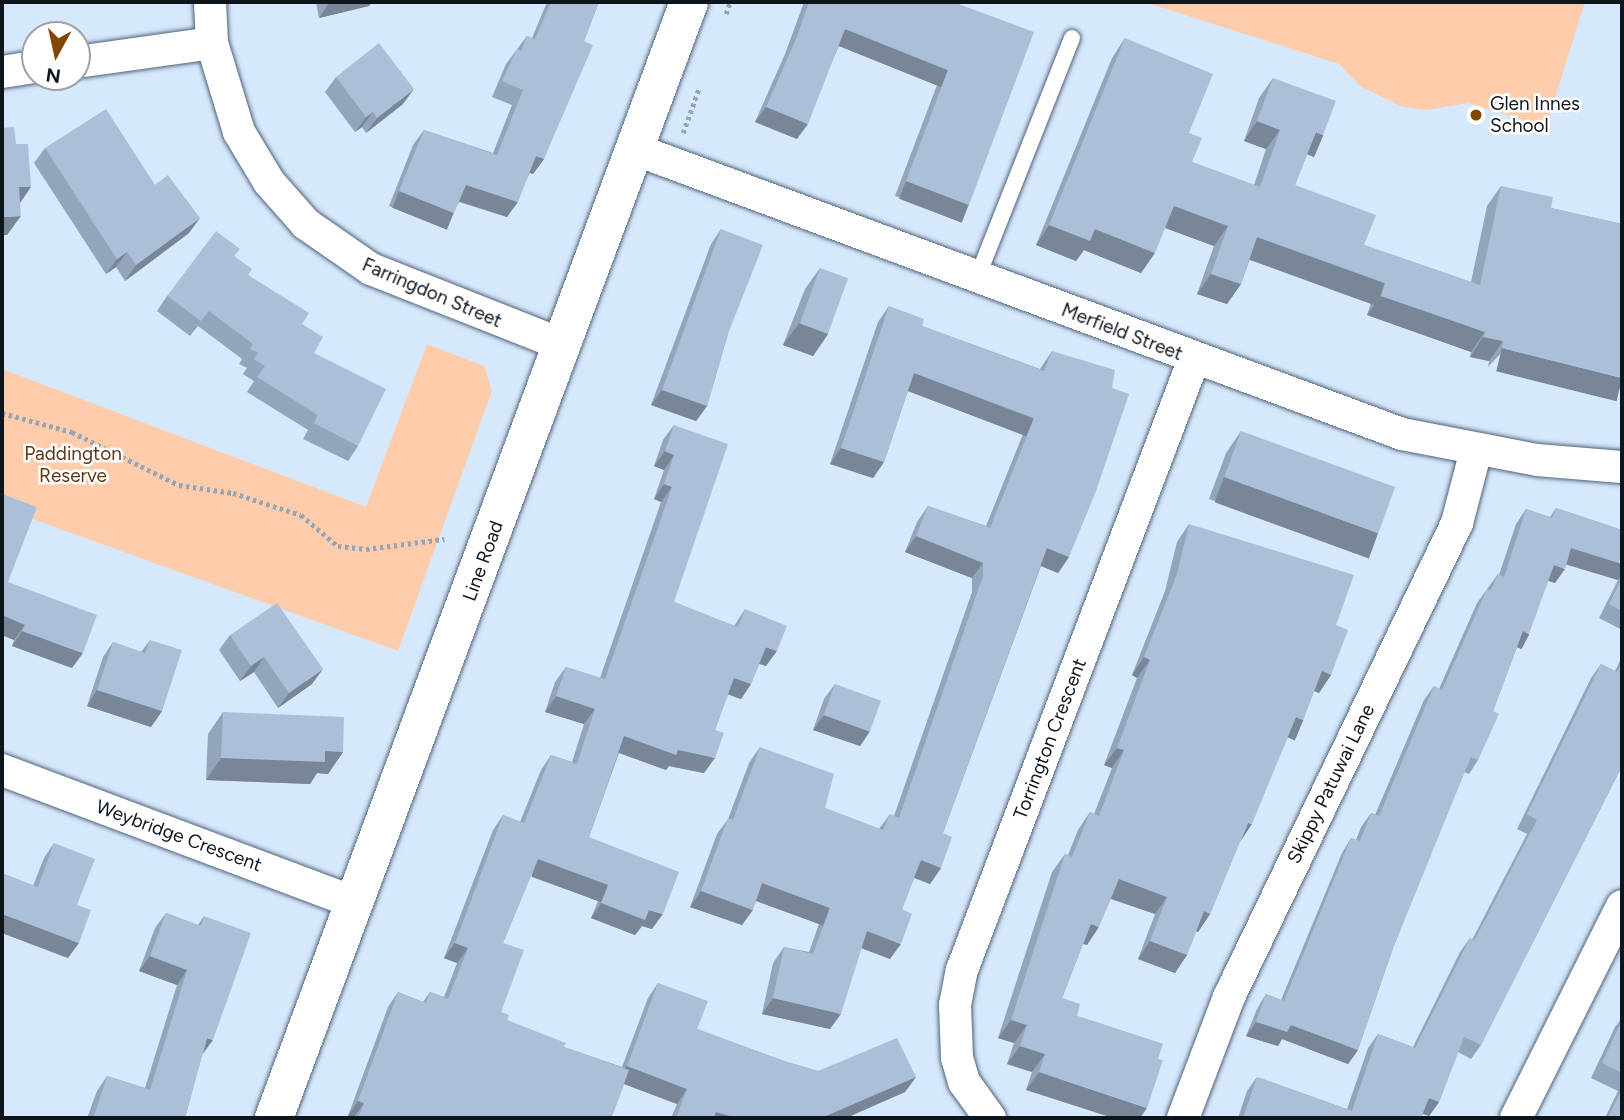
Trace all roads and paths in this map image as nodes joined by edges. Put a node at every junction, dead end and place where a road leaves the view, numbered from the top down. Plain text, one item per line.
1 (210, 2) edge
2 (689, 2) edge
3 (1072, 38) dead end
4 (212, 43) junction
5 (91, 60) edge
6 (21, 70) edge
7 (2, 72) edge
8 (634, 149) junction
9 (977, 278) junction
10 (563, 345) junction
11 (1195, 359) junction
12 (2, 413) edge
13 (1476, 450) junction
14 (1622, 467) edge
15 (444, 539) dead end
16 (2, 770) edge
17 (355, 903) junction
18 (1622, 906) edge
19 (274, 1118) edge
20 (990, 1118) edge
21 (1183, 1118) edge
22 (1516, 1118) edge

1 - 4 street, Farringdon Street
2 - 8 main road, Line Road
3 - 9 lane
4 - 5 street
4 - 10 street, Farringdon Street
6 - 7 street
8 - 9 street, Merfield Street
8 - 10 main road, Line Road
9 - 11 street, Merfield Street
10 - 17 main road, Line Road
11 - 13 street, Merfield Street
11 - 20 street, Torrington Crescent
12 - 15 path
13 - 14 street, Merfield Street
13 - 21 street, Skippy Patuwai Lane
16 - 17 street, Weybridge Crescent
17 - 19 main road, Line Road
18 - 22 street

